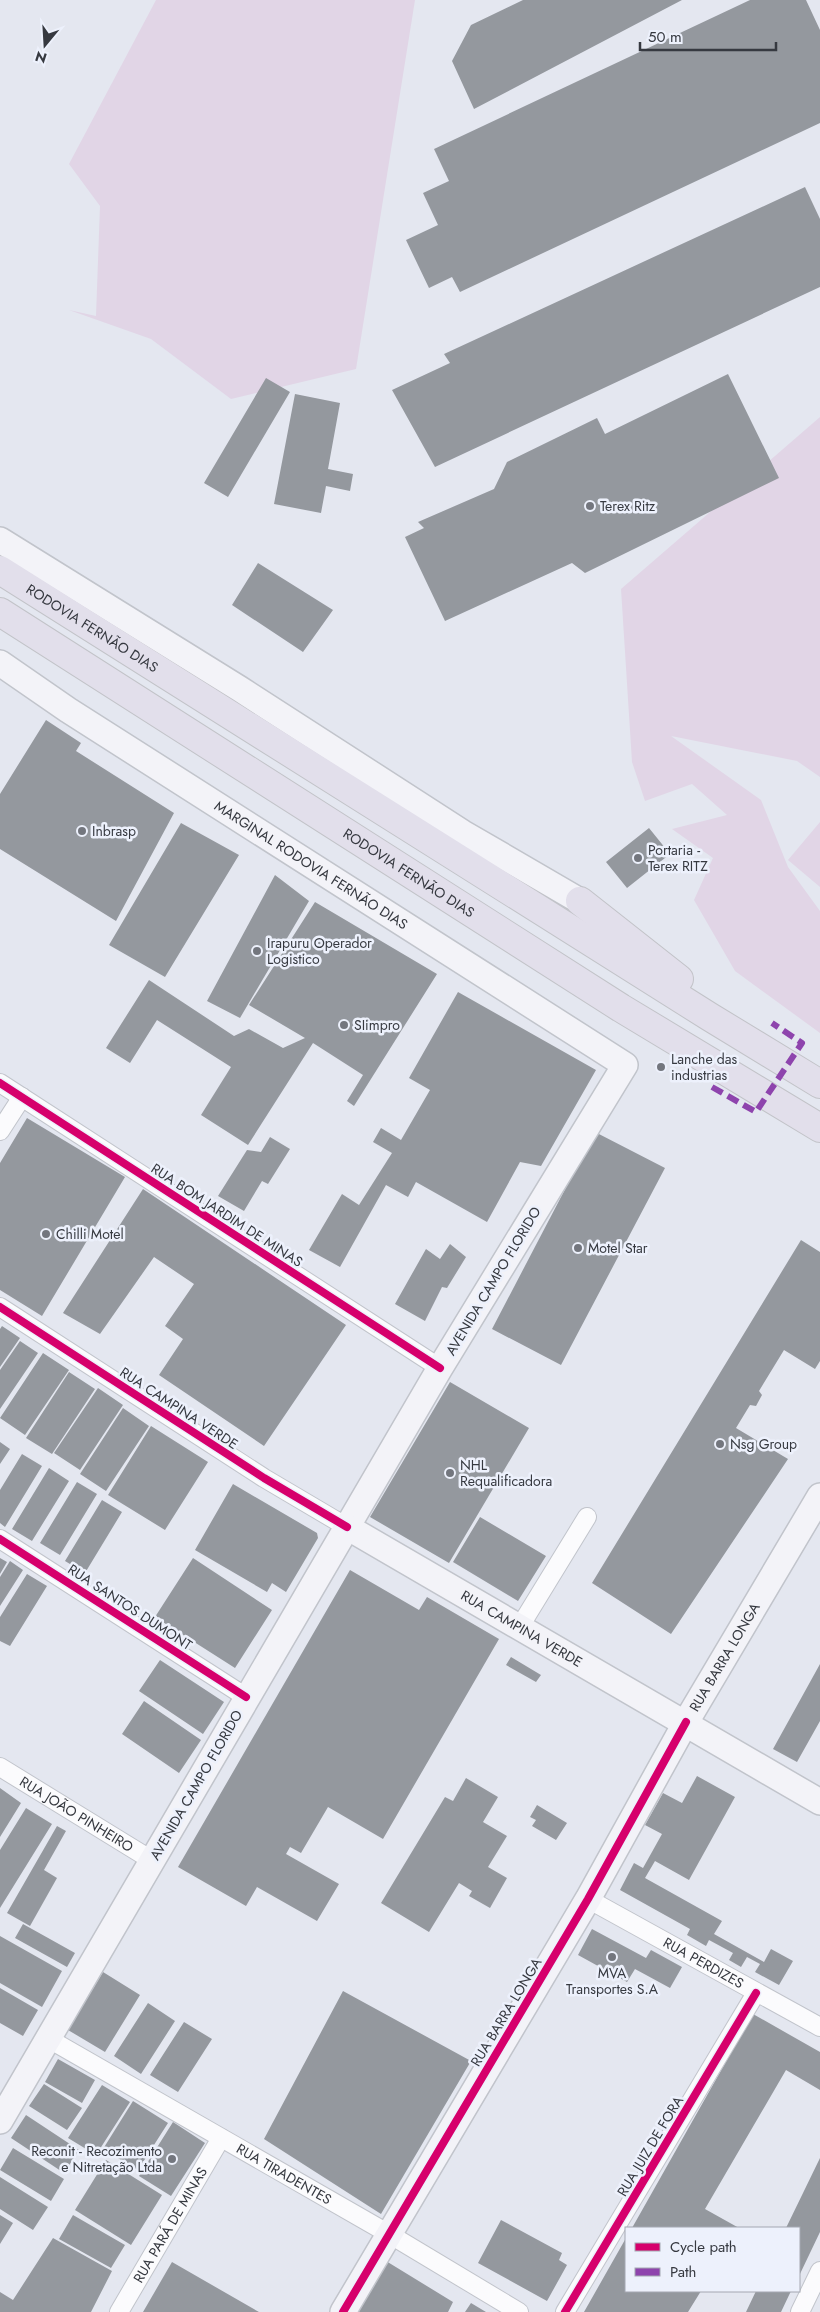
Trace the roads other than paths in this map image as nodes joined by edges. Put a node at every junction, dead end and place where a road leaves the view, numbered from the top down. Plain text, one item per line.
1 (0, 540) edge
2 (0, 570) edge
3 (0, 612) edge
4 (0, 664) edge
5 (580, 901) joint
6 (710, 1016) junction
7 (625, 1064) joint
8 (0, 1083) edge
9 (820, 1084) edge
10 (22, 1097) junction
11 (820, 1128) edge
12 (0, 1131) edge
13 (0, 1307) edge
14 (440, 1368) junction
15 (820, 1496) edge
16 (587, 1517) dead end
17 (347, 1527) junction
18 (0, 1539) edge
19 (519, 1628) junction
20 (246, 1697) junction
21 (686, 1722) junction
22 (0, 1767) edge
23 (820, 1802) edge
24 (153, 1861) junction
25 (588, 1899) junction
26 (756, 1993) junction
27 (820, 2027) edge
28 (48, 2039) junction
29 (0, 2121) edge
30 (221, 2138) junction
31 (389, 2234) junction
32 (820, 2271) edge
33 (119, 2312) edge
34 (342, 2312) edge
35 (519, 2312) edge
36 (564, 2312) edge
37 (800, 2312) edge

1 - 5 main road, RODOVIA FERNÃO DIAS
2 - 6 highway, RODOVIA FERNÃO DIAS
3 - 11 highway, RODOVIA FERNÃO DIAS
4 - 7 main road, MARGINAL RODOVIA FERNÃO DIAS
5 - 6 highway
6 - 9 highway, RODOVIA FERNÃO DIAS
7 - 14 main road, AVENIDA CAMPO FLORIDO
8 - 10 street, RUA BOM JARDIM DE MINAS
10 - 12 street
10 - 14 street, RUA BOM JARDIM DE MINAS
13 - 17 street, RUA CAMPINA VERDE
14 - 17 main road, AVENIDA CAMPO FLORIDO
15 - 21 main road, RUA BARRA LONGA
16 - 19 street
17 - 19 main road, RUA CAMPINA VERDE
17 - 20 main road, AVENIDA CAMPO FLORIDO
18 - 20 street, RUA SANTOS DUMONT
19 - 21 main road, RUA CAMPINA VERDE
20 - 24 main road, AVENIDA CAMPO FLORIDO
21 - 23 main road, RUA CAMPINA VERDE
21 - 25 main road, RUA BARRA LONGA
22 - 24 street, RUA JOÃO PINHEIRO
24 - 28 main road, AVENIDA CAMPO FLORIDO
25 - 26 street, RUA PERDIZES
25 - 31 main road, RUA BARRA LONGA
26 - 27 street, RUA PERDIZES
26 - 36 street, RUA JUIZ DE FORA
28 - 29 main road, AVENIDA CAMPO FLORIDO
28 - 30 street, RUA TIRADENTES
30 - 31 street, RUA TIRADENTES
30 - 33 street, RUA PARÁ DE MINAS
31 - 34 main road, RUA BARRA LONGA
31 - 35 street, RUA TIRADENTES
32 - 37 street

